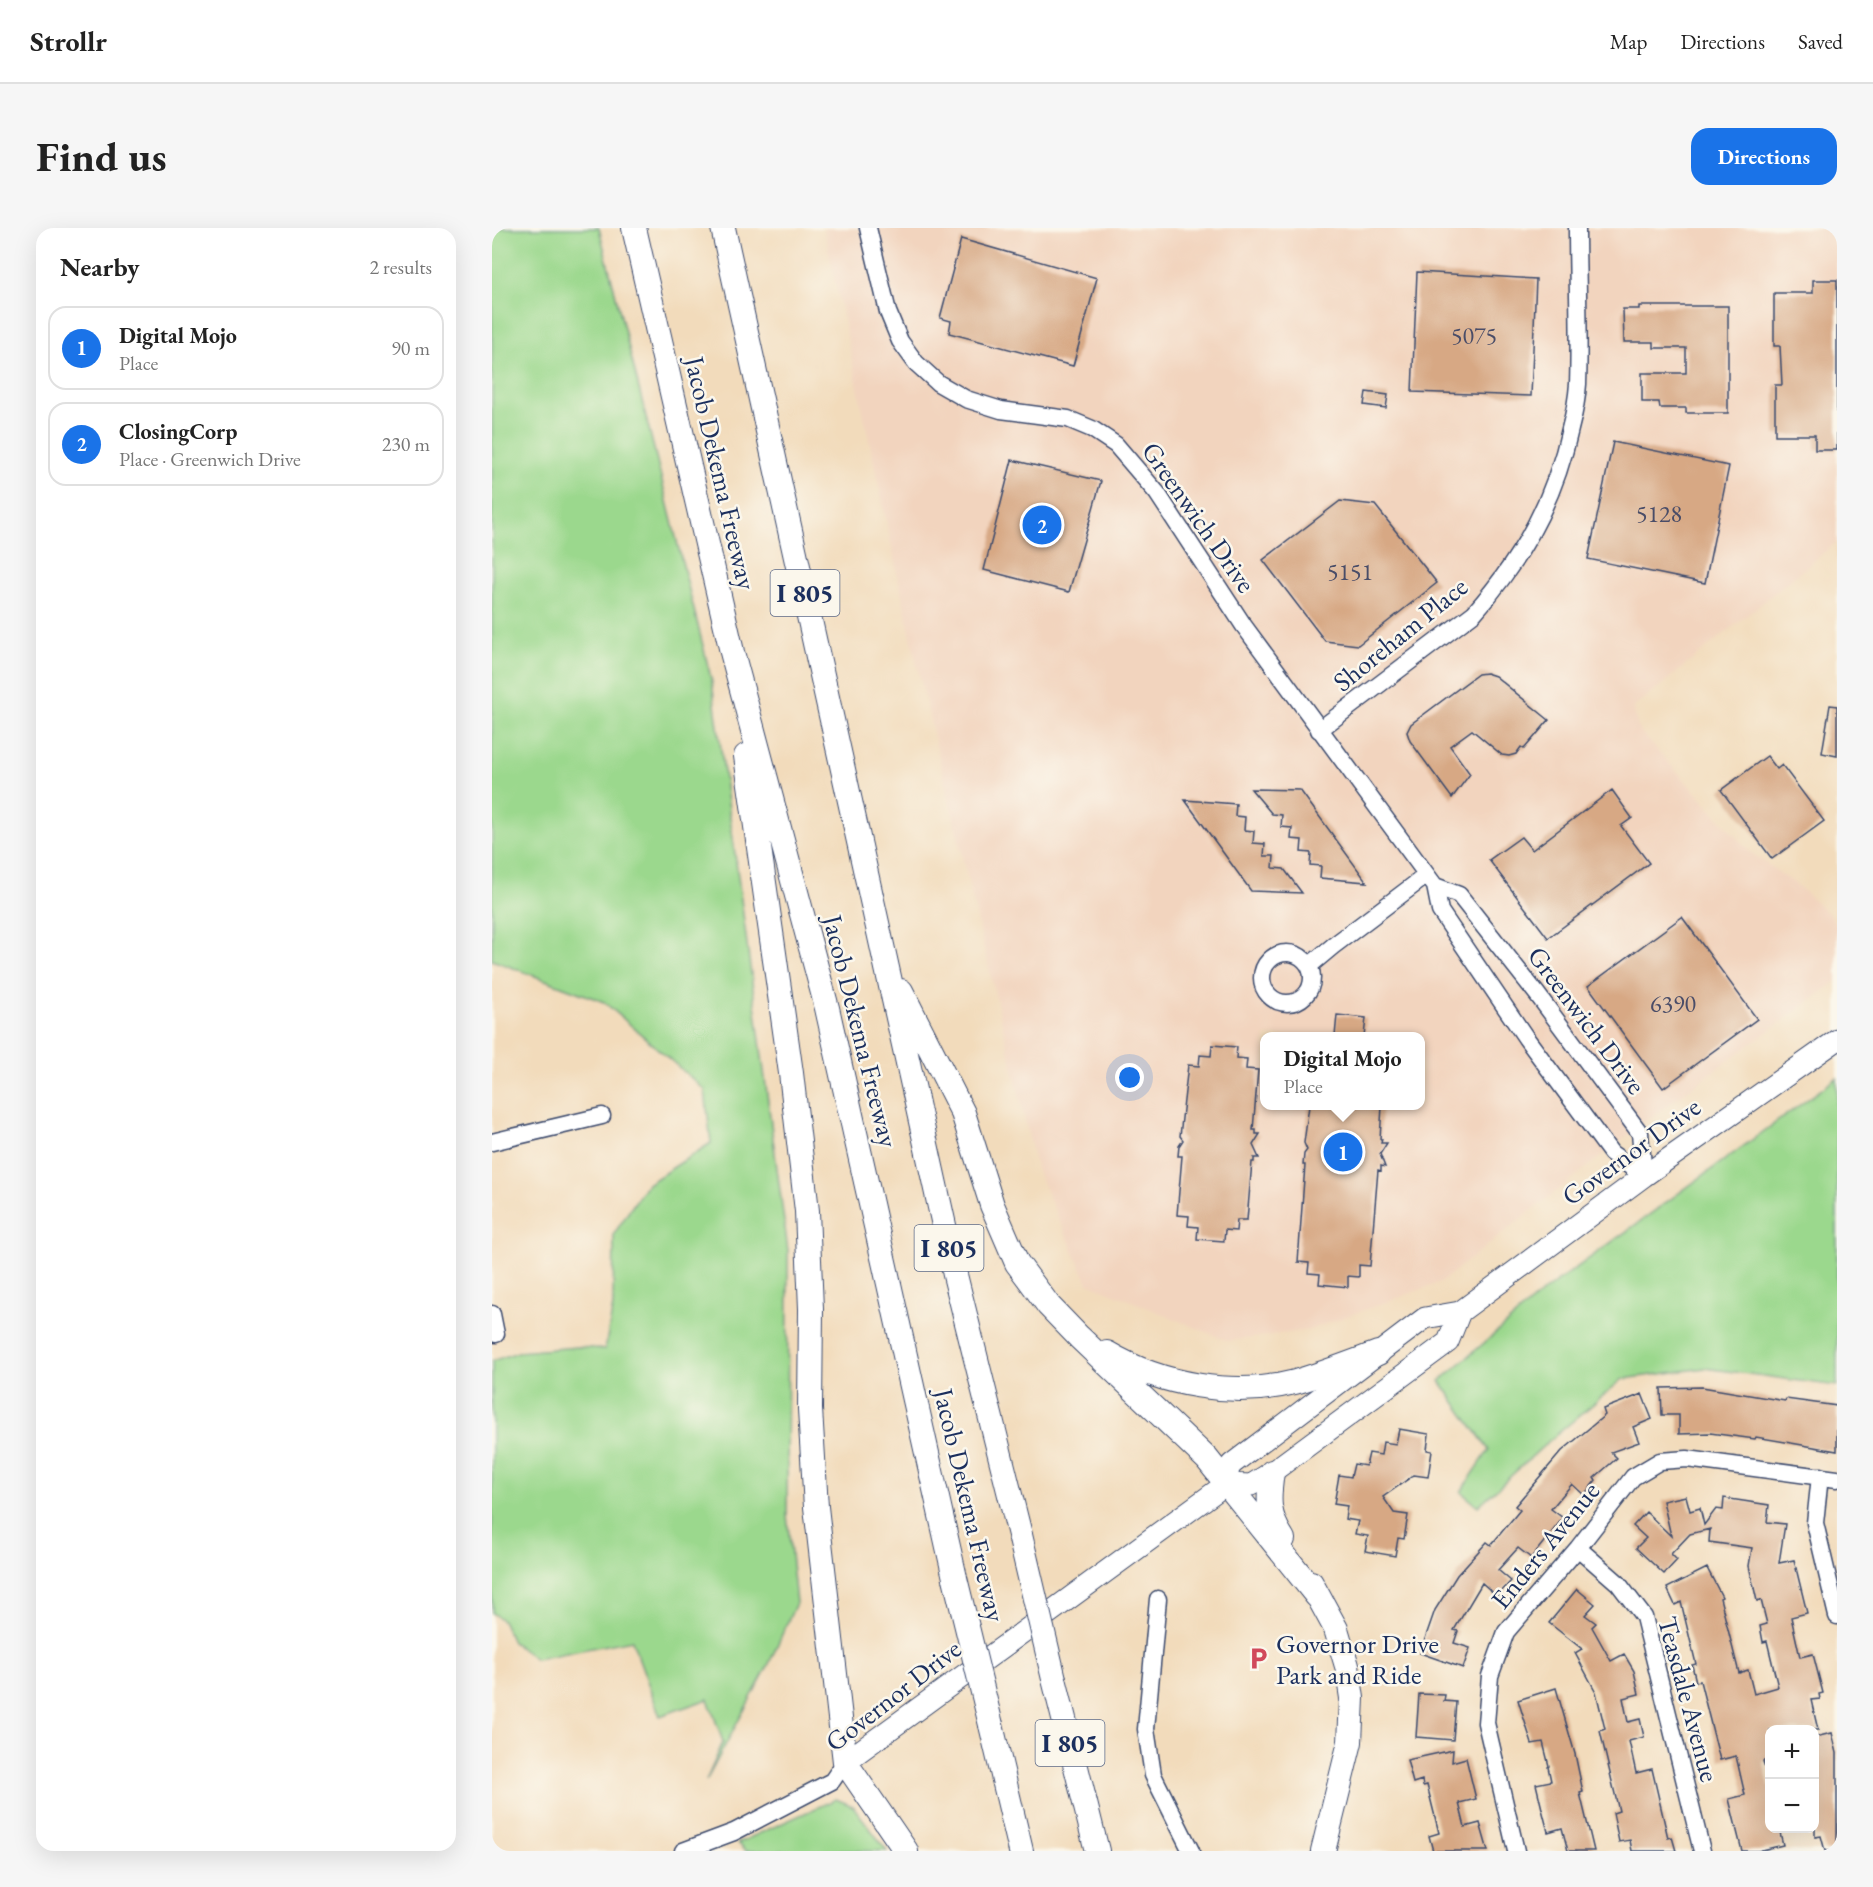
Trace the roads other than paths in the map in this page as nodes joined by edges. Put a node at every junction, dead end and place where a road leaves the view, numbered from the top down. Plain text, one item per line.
1 (634, 228) edge
2 (723, 228) edge
3 (868, 228) edge
4 (1577, 228) edge
5 (732, 652) junction
6 (1319, 730) junction
7 (1431, 881) junction
8 (885, 959) junction
9 (1309, 966) dead end
10 (1837, 1040) edge
11 (603, 1116) dead end
12 (492, 1142) edge
13 (1644, 1176) junction
14 (1460, 1312) junction
15 (492, 1314) edge
16 (496, 1334) dead end
17 (1079, 1337) junction
18 (1378, 1353) junction
19 (1272, 1472) junction
20 (1820, 1476) junction
21 (1837, 1479) edge
22 (1226, 1484) junction
23 (1578, 1548) junction
24 (1317, 1596) junction
25 (1158, 1599) dead end
26 (1837, 1616) edge
27 (845, 1762) junction
28 (683, 1851) edge
29 (906, 1851) edge
30 (1022, 1851) edge
31 (1097, 1851) edge
32 (1191, 1851) edge
33 (1323, 1851) edge
34 (1516, 1851) edge
35 (1702, 1851) edge

1 - 5 highway, Jacob Dekema Freeway / I 805
2 - 8 highway, Jacob Dekema Freeway / I 805
3 - 6 street, Greenwich Drive
4 - 6 street, Shoreham Place
5 - 27 highway
5 - 30 highway, Jacob Dekema Freeway / I 805, bridge
6 - 7 street, Greenwich Drive
7 - 9 street
7 - 13 street, Greenwich Drive
7 - 13 street, Greenwich Drive
8 - 17 highway
8 - 31 highway, Jacob Dekema Freeway / I 805, bridge
10 - 13 main road, Governor Drive
11 - 12 street
13 - 14 main road, Governor Drive
14 - 18 main road, Governor Drive
14 - 19 main road
15 - 16 street
17 - 18 highway
17 - 22 highway
18 - 22 main road, Governor Drive
19 - 22 main road
19 - 24 highway
20 - 21 street, Enders Avenue
20 - 23 street, Enders Avenue
20 - 26 street
22 - 24 highway
22 - 27 main road, Governor Drive
23 - 34 street, Enders Avenue
23 - 35 street, Teasdale Avenue
24 - 33 highway
25 - 32 street
27 - 28 street, Governor Drive
27 - 29 highway

